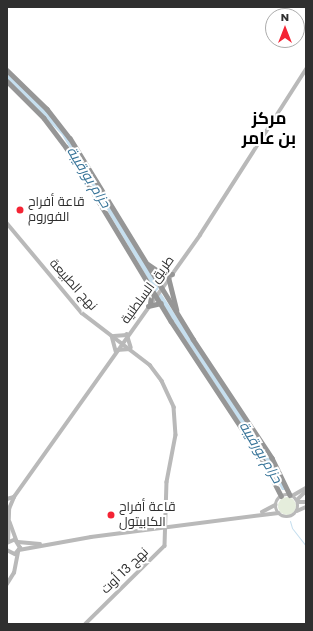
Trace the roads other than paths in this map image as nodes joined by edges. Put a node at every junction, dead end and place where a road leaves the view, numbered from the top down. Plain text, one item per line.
1 (306, 68) edge
2 (7, 70) edge
3 (7, 81) edge
4 (7, 223) edge
5 (146, 263) junction
6 (172, 274) junction
7 (169, 279) junction
8 (162, 288) junction
9 (152, 290) junction
10 (156, 296) junction
11 (149, 304) junction
12 (161, 304) junction
13 (178, 314) junction
14 (127, 335) junction
15 (112, 336) junction
16 (122, 342) junction
17 (132, 349) junction
18 (116, 351) junction
19 (306, 488) edge
20 (306, 491) edge
21 (291, 495) junction
22 (281, 496) junction
23 (14, 497) junction
24 (7, 500) edge
25 (297, 501) junction
26 (306, 502) edge
27 (276, 504) junction
28 (306, 507) edge
29 (297, 512) junction
30 (278, 513) junction
31 (257, 514) junction
32 (10, 522) junction
33 (166, 527) junction
34 (18, 542) junction
35 (8, 543) edge
36 (43, 545) junction
37 (18, 551) junction
38 (8, 552) edge
39 (15, 567) junction
40 (7, 584) edge
41 (86, 624) edge

1 - 6 main road, طريق السلطنية
2 - 5 highway
3 - 9 highway
4 - 15 main road, نهج الطبيعة
5 - 6 highway
5 - 8 highway
6 - 7 main road, طريق السلطنية
7 - 8 main road, طريق السلطنية
7 - 13 highway
8 - 10 main road, طريق السلطنية
8 - 13 highway
9 - 10 highway
9 - 11 highway
10 - 11 main road, طريق السلطنية
10 - 12 highway
11 - 12 highway
11 - 14 main road, طريق السلطنية
12 - 22 highway
13 - 21 highway
14 - 15 main road
14 - 16 main road, طريق السلطنية
14 - 17 main road
15 - 16 main road, نهج الطبيعة
15 - 18 main road
16 - 17 main road, نهج الطبيعة
16 - 18 main road, طريق السلطنية
17 - 18 main road
17 - 33 main road, نهج الطبيعة
18 - 23 main road, طريق السلطنية
19 - 21 main road
20 - 25 main road
21 - 22 main road
21 - 25 main road
22 - 27 main road
23 - 24 main road
23 - 32 main road, طريق السلطنية
25 - 26 main road
25 - 29 main road
27 - 30 main road
27 - 31 main road
28 - 29 main road
29 - 30 main road
30 - 31 main road
31 - 33 main road
32 - 34 main road, طريق السلطنية
32 - 35 main road, طريق السلطنية
33 - 36 main road
33 - 41 main road, نهج 13 أوت
34 - 35 main road
34 - 36 main road
34 - 37 main road, طريق السلطنية
36 - 37 main road
37 - 38 main road
37 - 39 main road, طريق السلطنية
38 - 39 main road
39 - 40 main road, طريق السلطنية

